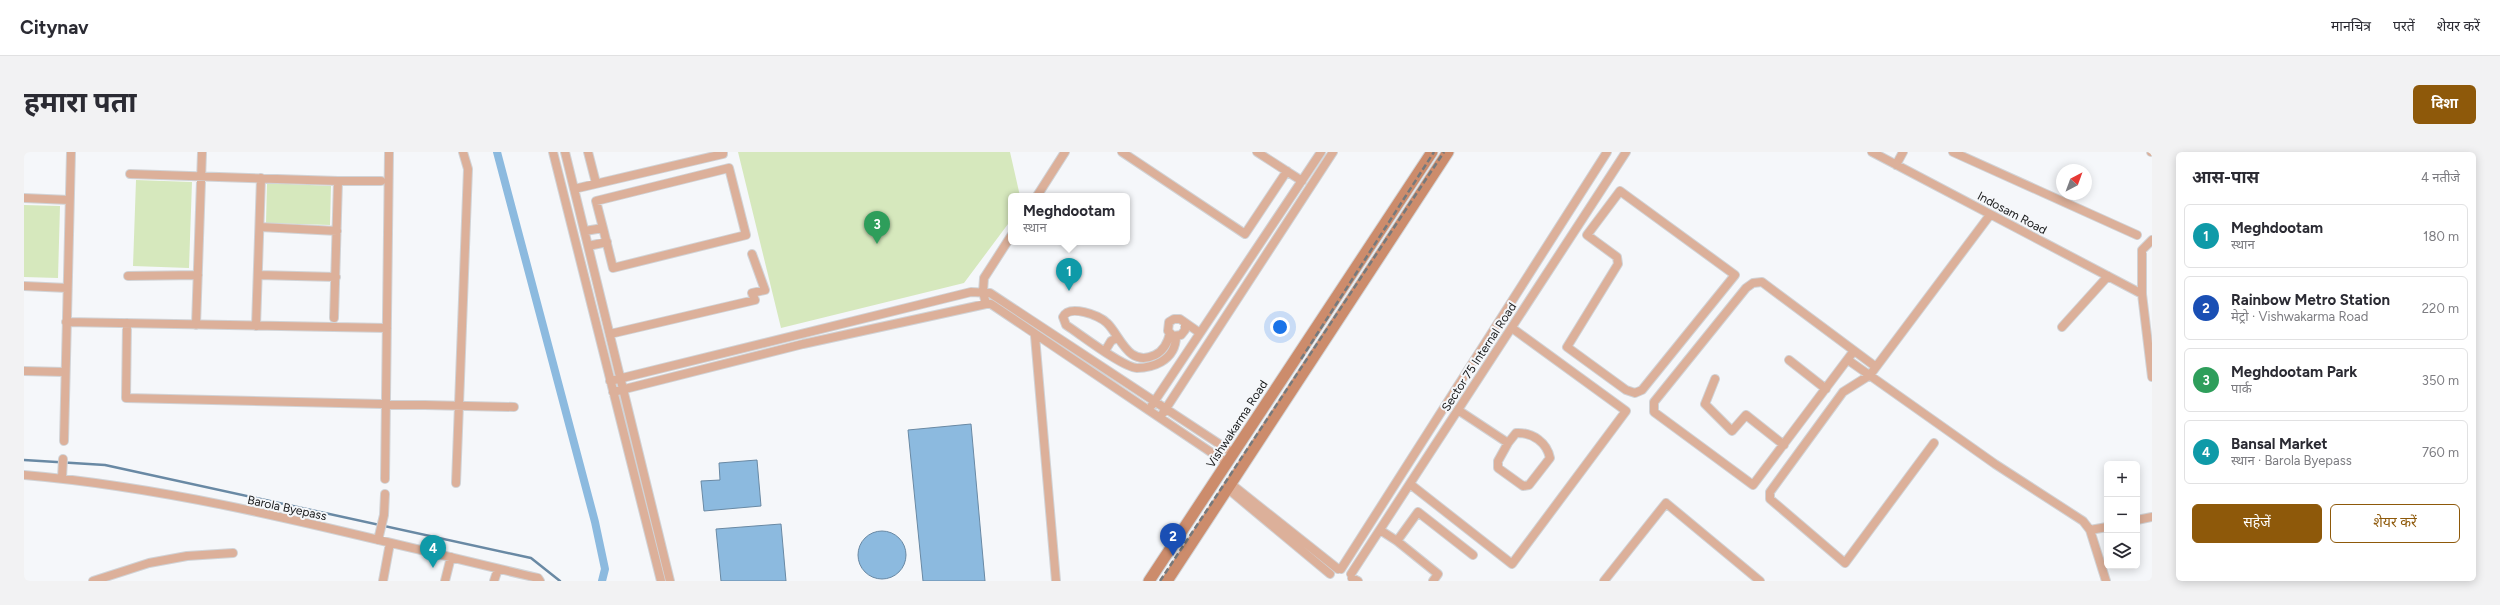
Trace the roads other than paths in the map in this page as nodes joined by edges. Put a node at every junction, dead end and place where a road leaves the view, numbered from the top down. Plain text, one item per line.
1 (71, 152) edge
2 (202, 152) edge
3 (389, 152) edge
4 (463, 152) edge
5 (553, 152) edge
6 (565, 152) edge
7 (588, 152) edge
8 (723, 152) edge
9 (1065, 152) edge
10 (1122, 152) edge
11 (1257, 152) edge
12 (1321, 152) edge
13 (1333, 152) edge
14 (1432, 152) edge
15 (1448, 152) edge
16 (1607, 152) edge
17 (1626, 152) edge
18 (1872, 152) edge
19 (1902, 152) edge
20 (1953, 152) edge
21 (1972, 156) edge
22 (1896, 165) junction
23 (1287, 171) junction
24 (130, 174) dead end
25 (202, 176) junction
26 (261, 178) junction
27 (338, 181) junction
28 (381, 181) dead end
29 (1302, 181) junction
30 (596, 183) junction
31 (574, 189) junction
32 (1039, 193) edge
33 (24, 198) edge
34 (69, 200) junction
35 (1990, 215) junction
36 (260, 227) junction
37 (603, 228) junction
38 (1576, 228) junction
39 (337, 230) junction
40 (585, 231) junction
41 (1587, 235) junction
42 (2136, 235) dead end
43 (2152, 240) edge
44 (1008, 241) edge
45 (607, 242) junction
46 (588, 246) junction
47 (752, 254) dead end
48 (1252, 255) junction
49 (1362, 258) junction
50 (1261, 261) junction
51 (1375, 264) junction
52 (198, 275) junction
53 (258, 275) junction
54 (128, 276) dead end
55 (2108, 276) junction
56 (336, 277) junction
57 (1346, 282) junction
58 (24, 286) edge
59 (67, 288) junction
60 (1358, 289) junction
61 (983, 292) junction
62 (2142, 294) junction
63 (986, 304) junction
64 (334, 318) dead end
65 (66, 322) junction
66 (127, 323) junction
67 (1184, 323) junction
68 (196, 324) junction
69 (256, 326) junction
70 (2062, 327) dead end
71 (387, 328) junction
72 (1512, 328) junction
73 (1200, 333) junction
74 (610, 334) junction
75 (1175, 335) junction
76 (1035, 336) junction
77 (1117, 338) junction
78 (1192, 344) junction
79 (1105, 351) junction
80 (1853, 352) junction
81 (1789, 360) dead end
82 (1848, 360) junction
83 (1876, 367) junction
84 (24, 371) edge
85 (64, 372) junction
86 (1870, 375) junction
87 (2152, 377) edge
88 (620, 378) junction
89 (1715, 379) dead end
90 (610, 380) junction
91 (623, 390) junction
92 (1826, 390) junction
93 (613, 392) junction
94 (1154, 401) junction
95 (386, 404) junction
96 (458, 406) junction
97 (514, 407) dead end
98 (1165, 409) junction
99 (1148, 410) junction
100 (1458, 410) junction
101 (1159, 418) junction
102 (64, 441) dead end
103 (1508, 443) junction
104 (1934, 443) dead end
105 (1784, 445) junction
106 (1230, 458) junction
107 (63, 459) dead end
108 (24, 475) edge
109 (62, 478) junction
110 (385, 479) dead end
111 (456, 483) dead end
112 (1410, 484) junction
113 (1230, 487) junction
114 (385, 494) dead end
115 (2152, 517) edge
116 (2140, 519) edge
117 (2104, 528) edge
118 (1380, 530) junction
119 (2090, 530) junction
120 (379, 537) junction
121 (1397, 541) junction
122 (390, 543) junction
123 (233, 553) dead end
124 (1473, 555) dead end
125 (451, 557) junction
126 (498, 569) junction
127 (1339, 569) junction
128 (1329, 578) edge
129 (1354, 578) edge
130 (93, 581) edge
131 (383, 581) edge
132 (445, 581) edge
133 (494, 581) edge
134 (540, 581) edge
135 (661, 581) edge
136 (670, 581) edge
137 (1056, 581) edge
138 (1149, 581) edge
139 (1168, 581) edge
140 (1434, 581) edge
141 (1604, 581) edge
142 (1760, 581) edge
143 (2106, 581) edge

1 - 34 street
2 - 25 street
3 - 71 street
4 - 96 street
5 - 90 street
6 - 31 street
7 - 30 street
8 - 30 street
9 - 32 street
10 - 23 street
11 - 23 street
12 - 29 street
13 - 50 street
14 - 49 main road, Vishwakarma Road
15 - 51 main road
16 - 127 street, Sector 75 Internal Road
17 - 38 street, Sector 75 Internal Road
18 - 22 street, Indosam Road
19 - 22 street
20 - 21 street
21 - 42 street
22 - 35 street, Indosam Road
23 - 29 street
24 - 25 street
25 - 26 street
25 - 52 street
26 - 27 street
26 - 36 street
27 - 28 street
27 - 39 street
29 - 48 street
30 - 31 street
31 - 40 street
33 - 34 street
34 - 59 street
35 - 55 street, Indosam Road
35 - 83 street
36 - 39 street
36 - 53 street
37 - 40 street
37 - 45 street
37 - 45 street
38 - 41 street
38 - 72 street, Sector 75 Internal Road
39 - 56 street
40 - 46 street
41 - 41 street
43 - 62 street
44 - 61 street
45 - 46 street
46 - 74 street
47 - 74 street
48 - 50 street
48 - 73 street
49 - 51 main road
49 - 57 main road, Vishwakarma Road
50 - 98 street
51 - 60 main road
52 - 54 street
52 - 68 street
53 - 56 street
53 - 69 street
55 - 62 street, Indosam Road
55 - 70 street
56 - 64 street
57 - 60 main road
57 - 106 main road, Vishwakarma Road
58 - 59 street
59 - 65 street
60 - 113 main road
61 - 63 street
61 - 88 street
61 - 94 street
62 - 87 street
63 - 76 street
63 - 91 street
65 - 66 street
65 - 85 street
66 - 68 street
66 - 95 street
67 - 73 street
67 - 75 street
67 - 75 street
68 - 69 street
69 - 71 street
71 - 95 street
72 - 100 street, Sector 75 Internal Road
72 - 112 street
73 - 78 street
74 - 88 street
75 - 77 street
75 - 78 street
75 - 79 street
76 - 99 street
76 - 137 street
77 - 79 street
77 - 79 street
78 - 94 street
80 - 82 street
80 - 83 street
80 - 105 street
81 - 92 street
82 - 86 street
82 - 92 street
83 - 86 street
84 - 85 street
85 - 102 street
86 - 104 street
86 - 119 street
88 - 90 street
88 - 91 street
89 - 105 street
90 - 93 street
91 - 93 street
91 - 136 street
92 - 105 street
93 - 135 street
94 - 98 street
94 - 99 street
95 - 96 street
95 - 110 street
96 - 97 street
96 - 111 street
98 - 101 street
98 - 106 street
99 - 101 street
100 - 103 street
100 - 112 street, Sector 75 Internal Road
101 - 106 street
103 - 103 street
106 - 138 main road, Vishwakarma Road
107 - 109 street
108 - 109 street, Barola Byepass
109 - 120 street, Barola Byepass
112 - 118 street, Sector 75 Internal Road
113 - 127 street
113 - 128 street
113 - 139 main road
114 - 120 street
115 - 116 street
117 - 119 street
118 - 121 street
118 - 129 street, Sector 75 Internal Road
119 - 143 street
120 - 122 street, Barola Byepass
121 - 124 street
121 - 140 street
122 - 125 street, Barola Byepass
122 - 131 street
123 - 130 street
125 - 126 street, Barola Byepass
125 - 132 street
126 - 133 street
126 - 134 street, Barola Byepass
127 - 128 street
127 - 129 street
141 - 142 street

